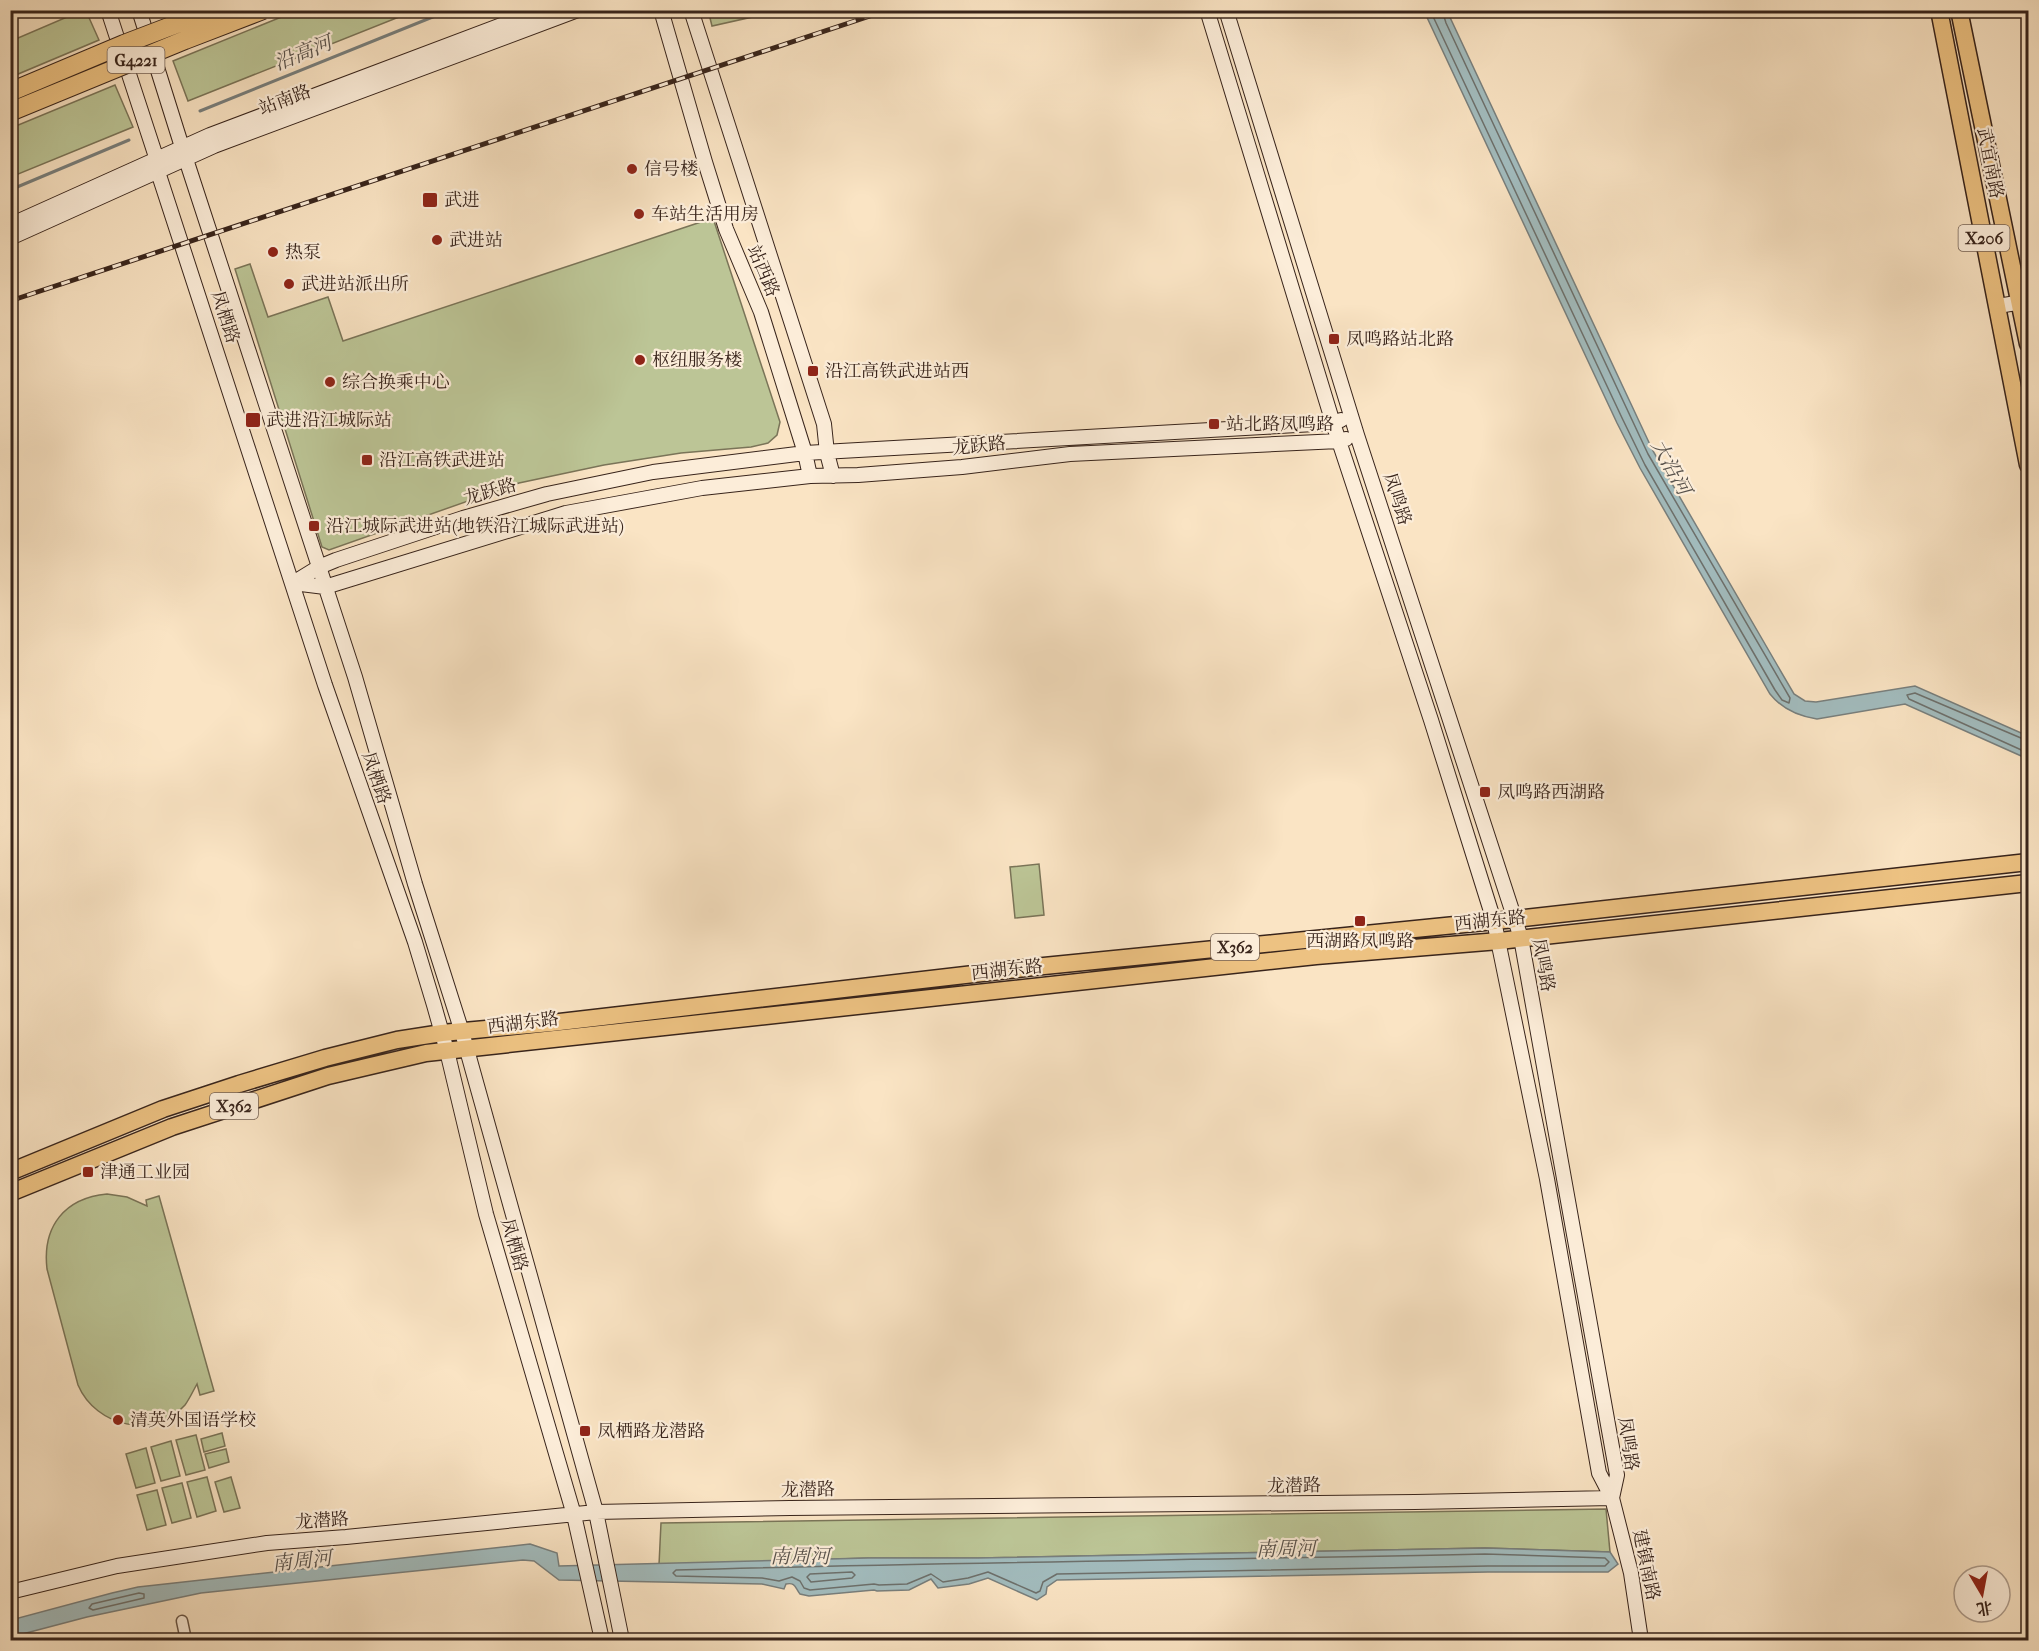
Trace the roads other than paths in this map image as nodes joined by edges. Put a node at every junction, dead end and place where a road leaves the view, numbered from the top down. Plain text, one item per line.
1 (108, 10) edge
2 (139, 10) edge
3 (213, 10) edge
4 (263, 10) edge
5 (541, 10) edge
6 (578, 10) edge
7 (661, 10) edge
8 (691, 10) edge
9 (1207, 10) edge
10 (1226, 10) edge
11 (1939, 10) edge
12 (1959, 10) edge
13 (10, 92) edge
14 (10, 112) edge
15 (184, 152) junction
16 (157, 166) junction
17 (10, 225) edge
18 (10, 238) edge
19 (2025, 302) edge
20 (1998, 306) junction
21 (2028, 344) edge
22 (1351, 416) junction
23 (1333, 423) junction
24 (1357, 435) junction
25 (1339, 441) junction
26 (805, 453) junction
27 (827, 453) junction
28 (2028, 465) edge
29 (810, 476) junction
30 (833, 476) junction
31 (319, 567) junction
32 (293, 583) junction
33 (325, 587) junction
34 (2028, 862) edge
35 (2028, 883) edge
36 (1515, 919) junction
37 (1494, 921) junction
38 (1521, 938) junction
39 (1499, 941) junction
40 (462, 1032) junction
41 (442, 1033) junction
42 (466, 1049) junction
43 (447, 1051) junction
44 (10, 1172) edge
45 (10, 1193) edge
46 (1612, 1498) junction
47 (596, 1512) junction
48 (574, 1515) junction
49 (10, 1592) edge
50 (182, 1621) dead end
51 (186, 1641) edge
52 (602, 1641) edge
53 (622, 1641) edge
54 (1641, 1641) edge

1 - 16 street, 凤栖路
2 - 15 street, 凤栖路
3 - 13 highway, G4221, bridge
4 - 14 highway, G4221, bridge
5 - 15 street, 站南路
6 - 15 street, 站南路
7 - 26 street, 站西路
8 - 27 street, 站西路
9 - 23 street, 凤鸣路
10 - 22 street, 凤鸣路
11 - 20 main road, 武宜南路 / X206
12 - 19 main road, 武宜南路 / X206
15 - 16 street, 站南路
15 - 31 street, 凤栖路
16 - 17 street, 站南路
16 - 18 street, 站南路
16 - 32 street, 凤栖路
19 - 20 street
19 - 21 main road, 武宜南路 / X206
20 - 28 main road, 武宜南路 / X206
22 - 23 street, 龙跃路
22 - 24 street, 凤鸣路
23 - 25 street, 凤鸣路
23 - 27 street, 龙跃路
24 - 25 street, 龙跃路
24 - 36 street, 凤鸣路
25 - 30 street, 龙跃路
25 - 37 street, 凤鸣路
26 - 27 street, 龙跃路
26 - 29 street, 站西路
26 - 31 street, 龙跃路
27 - 30 street, 站西路
29 - 30 street, 龙跃路
29 - 33 street, 龙跃路
31 - 32 street, 龙跃路
31 - 33 street, 凤栖路
32 - 33 street, 龙跃路
32 - 41 street, 凤栖路
33 - 40 street, 凤栖路
34 - 36 main road, 西湖东路 / X362
35 - 38 main road, 西湖东路 / X362
36 - 37 main road, 西湖东路 / X362
36 - 38 street, 凤鸣路
37 - 39 street, 凤鸣路
37 - 40 main road, 西湖东路 / X362
38 - 39 main road, 西湖东路 / X362
38 - 46 street, 凤鸣路
39 - 42 main road, 西湖东路 / X362
39 - 46 street, 凤鸣路
40 - 41 main road, 西湖东路 / X362
40 - 42 street, 凤栖路
41 - 43 street, 凤栖路
41 - 44 main road, 西湖东路 / X362
42 - 43 main road, 西湖东路 / X362
42 - 47 street, 凤栖路
43 - 45 main road, 西湖东路 / X362
43 - 48 street, 凤栖路
46 - 47 street, 龙潜路
46 - 54 street, 建镇南路
47 - 48 street, 龙潜路
47 - 53 street, 凤栖路
48 - 49 street, 龙潜路
48 - 52 street, 凤栖路
50 - 51 street

